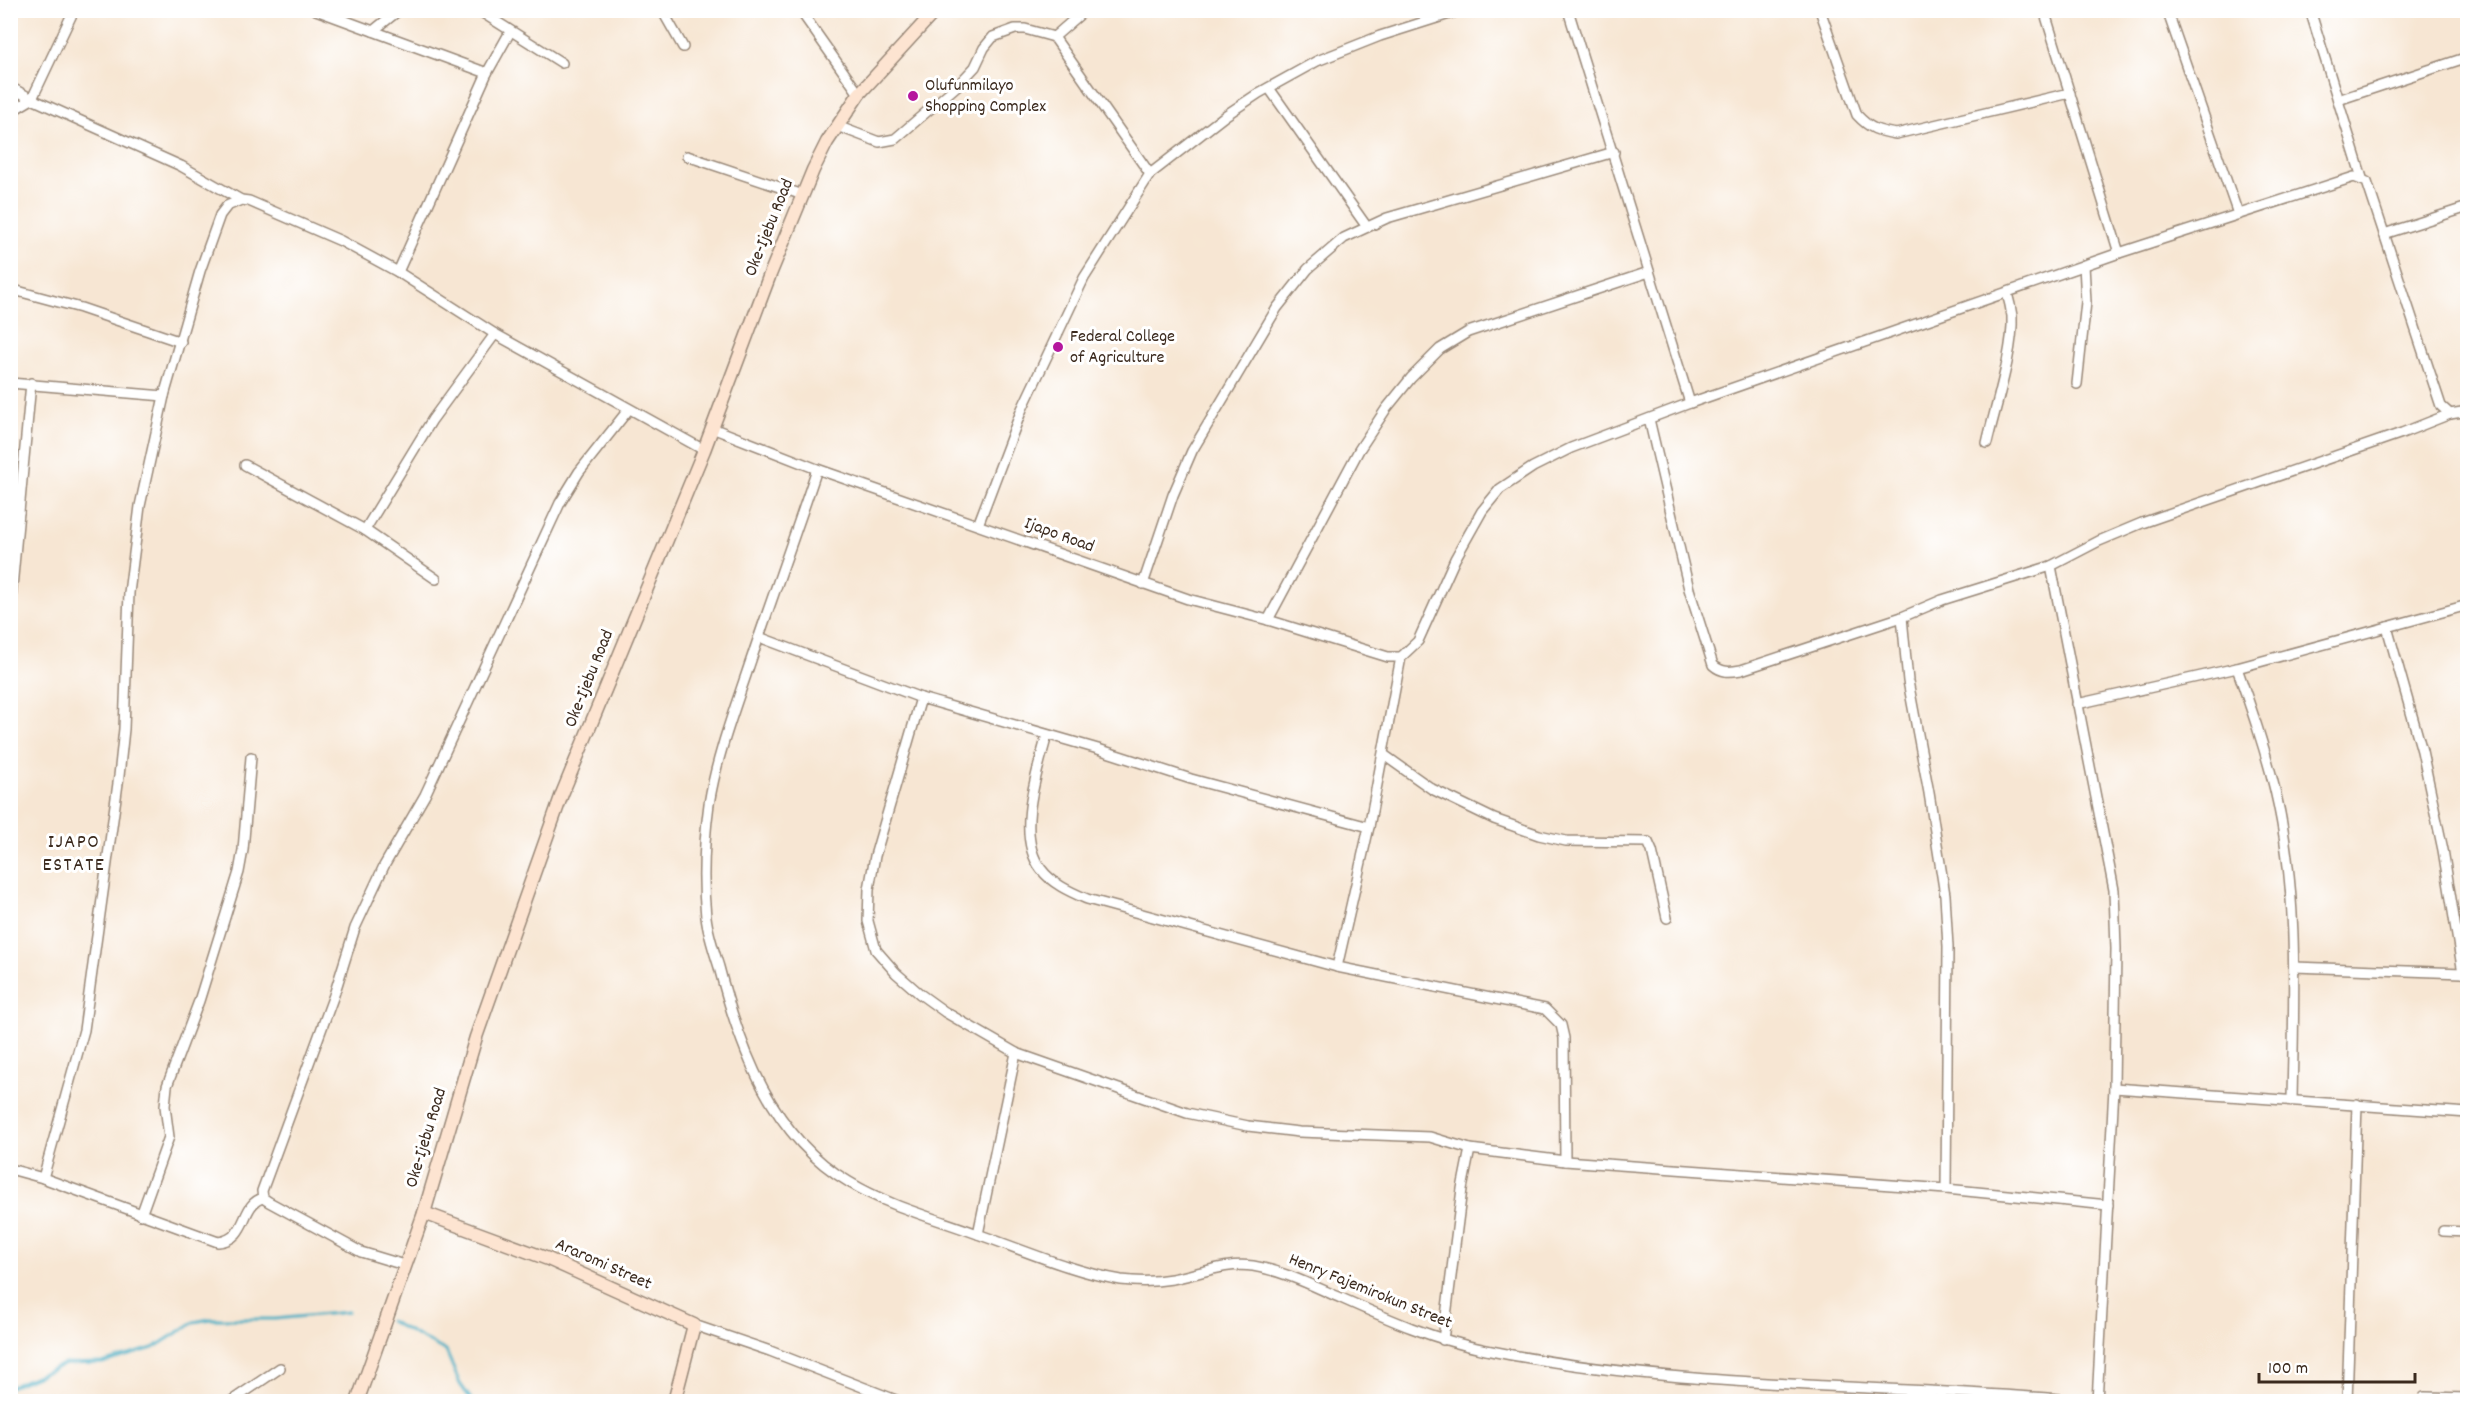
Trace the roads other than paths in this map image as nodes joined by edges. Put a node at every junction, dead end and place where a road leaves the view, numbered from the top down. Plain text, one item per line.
1 (74, 10) edge
2 (316, 10) edge
3 (399, 10) edge
4 (478, 10) edge
5 (662, 10) edge
6 (800, 10) edge
7 (936, 10) edge
8 (1085, 10) edge
9 (1462, 10) edge
10 (1568, 10) edge
11 (1820, 10) edge
12 (2044, 10) edge
13 (2167, 10) edge
14 (2310, 10) edge
15 (373, 31) junction
16 (510, 32) junction
17 (1054, 37) junction
18 (682, 47) dead end
19 (2468, 57) edge
20 (562, 63) dead end
21 (487, 74) junction
22 (10, 87) edge
23 (1269, 87) junction
24 (2070, 93) junction
25 (859, 94) junction
26 (32, 99) junction
27 (2338, 100) junction
28 (10, 111) edge
29 (837, 126) junction
30 (1614, 152) junction
31 (687, 156) dead end
32 (1150, 174) junction
33 (2362, 178) junction
34 (803, 195) junction
35 (241, 200) junction
36 (2468, 207) edge
37 (2238, 214) junction
38 (1367, 227) junction
39 (2384, 234) junction
40 (2119, 253) junction
41 (2084, 265) junction
42 (398, 272) junction
43 (1649, 272) junction
44 (10, 289) edge
45 (2007, 293) junction
46 (495, 334) junction
47 (181, 342) junction
48 (10, 383) edge
49 (31, 383) junction
50 (2077, 384) dead end
51 (164, 396) junction
52 (1690, 403) junction
53 (629, 409) junction
54 (2468, 411) edge
55 (2450, 414) junction
56 (1649, 419) junction
57 (712, 428) junction
58 (1987, 443) dead end
59 (704, 450) junction
60 (245, 465) dead end
61 (817, 470) junction
62 (15, 511) edge
63 (978, 525) junction
64 (364, 530) junction
65 (2051, 566) junction
66 (436, 579) dead end
67 (1143, 584) junction
68 (2468, 605) edge
69 (10, 609) edge
70 (1902, 617) junction
71 (1268, 620) junction
72 (2387, 627) junction
73 (759, 637) junction
74 (1401, 657) junction
75 (2237, 668) junction
76 (921, 698) junction
77 (2077, 704) junction
78 (1047, 735) junction
79 (1384, 755) junction
80 (251, 757) dead end
81 (1369, 827) junction
82 (1667, 918) dead end
83 (1337, 967) junction
84 (2294, 967) junction
85 (2465, 973) edge
86 (1016, 1053) junction
87 (2114, 1088) junction
88 (2292, 1099) junction
89 (2357, 1104) junction
90 (2468, 1113) edge
91 (1470, 1149) junction
92 (1565, 1161) junction
93 (10, 1169) edge
94 (43, 1178) junction
95 (1946, 1189) junction
96 (263, 1198) junction
97 (2108, 1205) junction
98 (423, 1213) junction
99 (141, 1215) junction
100 (2443, 1231) dead end
101 (2468, 1232) edge
102 (978, 1234) junction
103 (404, 1265) junction
104 (694, 1325) junction
105 (1443, 1340) junction
106 (280, 1368) dead end
107 (2424, 1397) dead end
108 (2468, 1398) edge
109 (2028, 1399) edge
110 (230, 1401) edge
111 (357, 1401) edge
112 (674, 1401) edge
113 (901, 1401) edge
114 (2095, 1401) edge
115 (2347, 1401) edge

1 - 26 street
2 - 15 street
3 - 15 street
4 - 16 street
5 - 18 street
6 - 25 street
7 - 25 main road, Oke-Ijebu Road
8 - 17 street
9 - 23 street
10 - 30 street
11 - 24 street
12 - 24 street
13 - 37 street
14 - 27 street
15 - 21 street
16 - 20 street
16 - 21 street
17 - 29 street
17 - 32 street
19 - 27 street
21 - 42 street
22 - 26 street
23 - 32 street
23 - 38 street
24 - 40 street
25 - 29 main road, Oke-Ijebu Road
26 - 28 street
26 - 35 street
27 - 33 street
29 - 34 main road, Oke-Ijebu Road
30 - 38 street
30 - 43 street
31 - 34 street
32 - 63 street
33 - 37 street
33 - 39 street
34 - 57 main road, Oke-Ijebu Road
35 - 42 street
35 - 47 street
36 - 39 street
37 - 40 street
38 - 67 street
39 - 55 street
40 - 41 street
41 - 45 street
41 - 50 street
42 - 46 street
43 - 52 street
43 - 71 street
44 - 47 street
45 - 52 street
45 - 58 street
46 - 53 street
46 - 64 street
47 - 51 street
48 - 49 street
49 - 51 street
49 - 62 street
51 - 94 street
52 - 56 street
53 - 59 street
53 - 96 street
54 - 55 street
55 - 65 street
56 - 70 street
56 - 74 street
57 - 59 main road, Oke-Ijebu Road
57 - 61 street, Ijapo Road
59 - 98 main road, Oke-Ijebu Road
60 - 64 street
61 - 63 street, Ijapo Road
61 - 73 street, Henry Fajemirokun Street
62 - 69 street
63 - 67 street, Ijapo Road
64 - 66 street
65 - 70 street
65 - 77 street
67 - 71 street, Ijapo Road
68 - 72 street
70 - 95 street
71 - 74 street, Ijapo Road
72 - 75 street
72 - 85 street
73 - 76 street
73 - 102 street, Henry Fajemirokun Street
74 - 79 street
75 - 77 street
75 - 84 street
76 - 78 street
76 - 86 street
77 - 87 street
78 - 81 street
78 - 83 street
79 - 81 street
79 - 82 street
80 - 99 street
81 - 83 street
83 - 92 street
84 - 85 street
84 - 88 street
86 - 91 street
86 - 102 street
87 - 88 street
87 - 97 street
88 - 89 street
89 - 90 street
89 - 115 street
91 - 92 street
91 - 105 street
92 - 95 street
93 - 94 street
94 - 99 street
95 - 97 street
96 - 99 street
96 - 103 street
97 - 114 street
98 - 103 main road, Oke-Ijebu Road
98 - 104 main road, Araromi Street
100 - 101 street
102 - 105 street, Henry Fajemirokun Street
103 - 111 main road, Oke-Ijebu Road
104 - 112 main road
104 - 113 street
105 - 109 street, Henry Fajemirokun Street
106 - 110 street
107 - 108 street
109 - 114 street, Henry Fajemirokun Street

